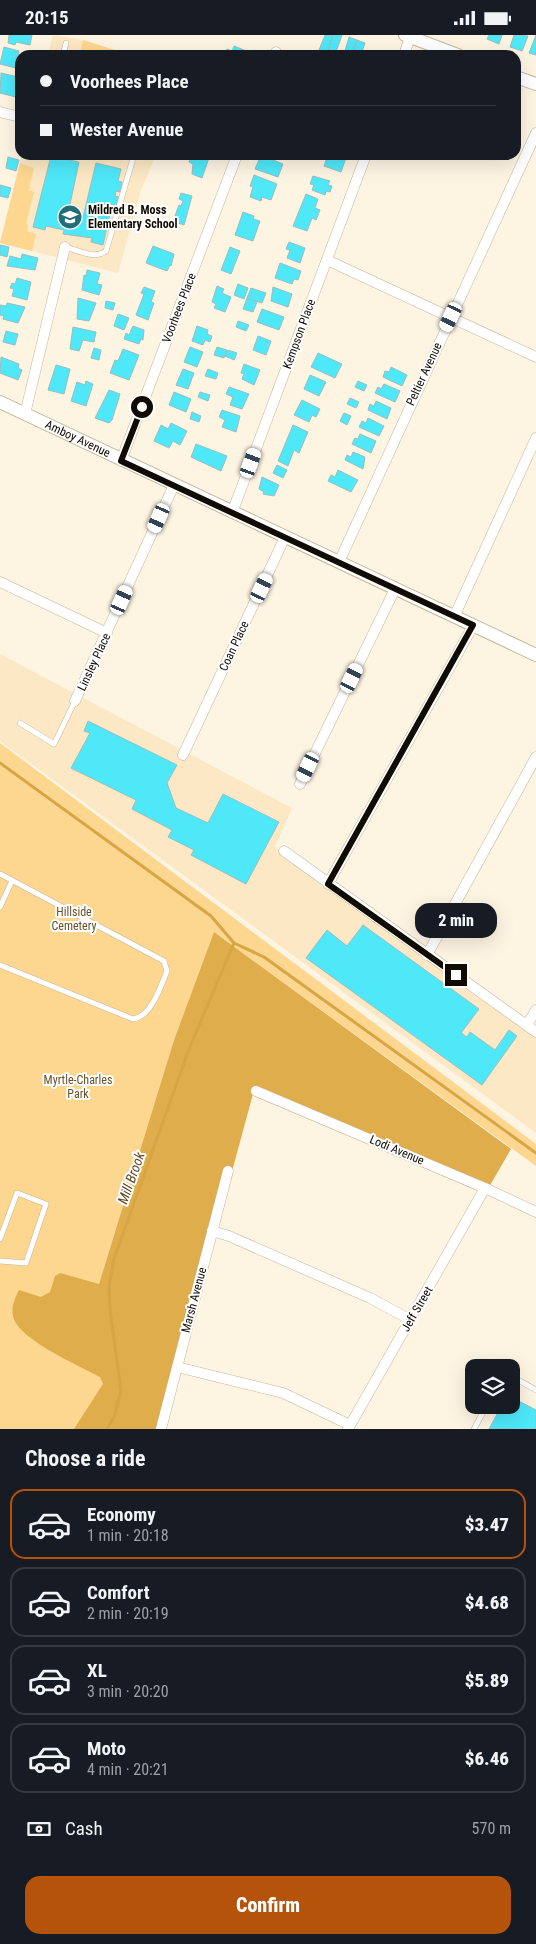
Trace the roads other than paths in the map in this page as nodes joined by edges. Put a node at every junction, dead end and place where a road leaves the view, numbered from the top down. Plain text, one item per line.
1 (408, 36) edge
2 (66, 43) dead end
3 (64, 50) edge
4 (405, 50) edge
5 (445, 50) edge
6 (521, 79) edge
7 (536, 84) edge
8 (0, 112) edge
9 (15, 116) edge
10 (536, 133) edge
11 (133, 160) edge
12 (235, 160) edge
13 (364, 160) edge
14 (65, 247) joint
15 (327, 260) junction
16 (451, 317) junction
17 (536, 357) edge
18 (0, 402) edge
19 (25, 414) junction
20 (536, 438) edge
21 (121, 461) junction
22 (174, 485) junction
23 (232, 513) junction
24 (286, 537) junction
25 (339, 562) junction
26 (0, 582) edge
27 (396, 589) junction
28 (454, 617) junction
29 (473, 625) junction
30 (107, 633) junction
31 (536, 655) edge
32 (75, 701) joint
33 (20, 723) dead end
34 (183, 755) dead end
35 (536, 757) edge
36 (300, 784) dead end
37 (284, 851) dead end
38 (0, 874) edge
39 (12, 881) junction
40 (328, 884) junction
41 (0, 907) edge
42 (427, 955) junction
43 (0, 965) edge
44 (536, 1010) edge
45 (527, 1025) junction
46 (536, 1032) edge
47 (256, 1091) dead end
48 (228, 1171) dead end
49 (485, 1188) junction
50 (536, 1212) edge
51 (212, 1231) junction
52 (0, 1239) edge
53 (0, 1261) edge
54 (411, 1320) junction
55 (177, 1367) junction
56 (520, 1380) edge
57 (536, 1390) edge
58 (482, 1414) edge
59 (349, 1427) edge
60 (161, 1429) edge
61 (474, 1429) edge

1 - 4 street
1 - 5 street
2 - 3 lane
6 - 7 street
8 - 9 street
10 - 16 street, Peltier Avenue
11 - 14 lane
12 - 21 street, Voorhees Place
13 - 15 street, Kempson Place
14 - 19 street
15 - 16 street
15 - 23 street, Kempson Place
16 - 17 street
16 - 25 street, Peltier Avenue
18 - 19 street, Amboy Avenue
19 - 21 street, Amboy Avenue
20 - 28 street
21 - 22 street, Amboy Avenue
22 - 23 street, Amboy Avenue
22 - 30 street, Linsley Place
23 - 24 street, Amboy Avenue
24 - 25 street, Amboy Avenue
24 - 34 street, Coan Place
25 - 27 street, Amboy Avenue
26 - 30 street
27 - 28 street, Amboy Avenue
27 - 36 street
28 - 29 street, Amboy Avenue
29 - 31 street, Amboy Avenue
29 - 40 street
30 - 32 street, Linsley Place
32 - 33 lane
35 - 42 street
37 - 40 street
38 - 39 lane
39 - 41 lane
39 - 43 lane
40 - 42 street
42 - 45 street
44 - 45 street
45 - 46 street
47 - 49 street, Lodi Avenue
48 - 51 street, Marsh Avenue
49 - 50 street, Lodi Avenue
49 - 54 street, Jeff Street
51 - 54 street
51 - 55 street, Marsh Avenue
52 - 53 lane
54 - 59 street, Jeff Street
55 - 59 street
55 - 60 street, Marsh Avenue
56 - 57 lane
58 - 61 lane

